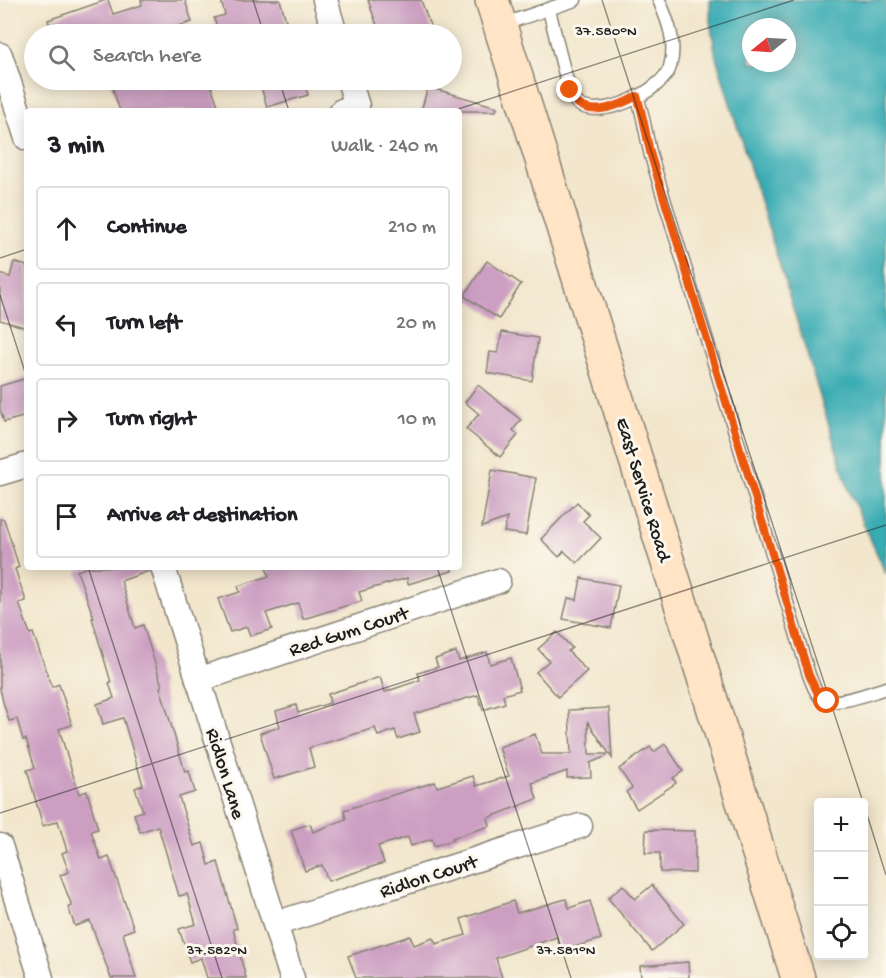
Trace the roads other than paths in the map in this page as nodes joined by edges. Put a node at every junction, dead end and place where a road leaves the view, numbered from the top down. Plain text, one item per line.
1 (324, 0) edge
2 (575, 0) edge
3 (659, 0) edge
4 (549, 10) junction
5 (496, 13) edge
6 (332, 24) edge
7 (0, 55) edge
8 (349, 90) edge
9 (637, 96) junction
10 (349, 108) edge
11 (24, 129) edge
12 (24, 466) edge
13 (0, 473) edge
14 (164, 570) edge
15 (498, 581) dead end
16 (198, 680) junction
17 (886, 688) edge
18 (580, 826) dead end
19 (2, 860) edge
20 (275, 924) junction
21 (41, 978) edge
22 (292, 978) edge
23 (798, 978) edge

1 - 6 street
2 - 4 lane
3 - 9 lane
4 - 5 lane
4 - 9 lane
5 - 23 street, East Service Road
7 - 11 street
8 - 10 street
9 - 17 lane
12 - 13 street
14 - 16 street, Ridlon Lane
15 - 16 street, Red Gum Court
16 - 20 street, Ridlon Lane
18 - 20 street, Ridlon Court
19 - 21 street
20 - 22 street, Ridlon Lane

